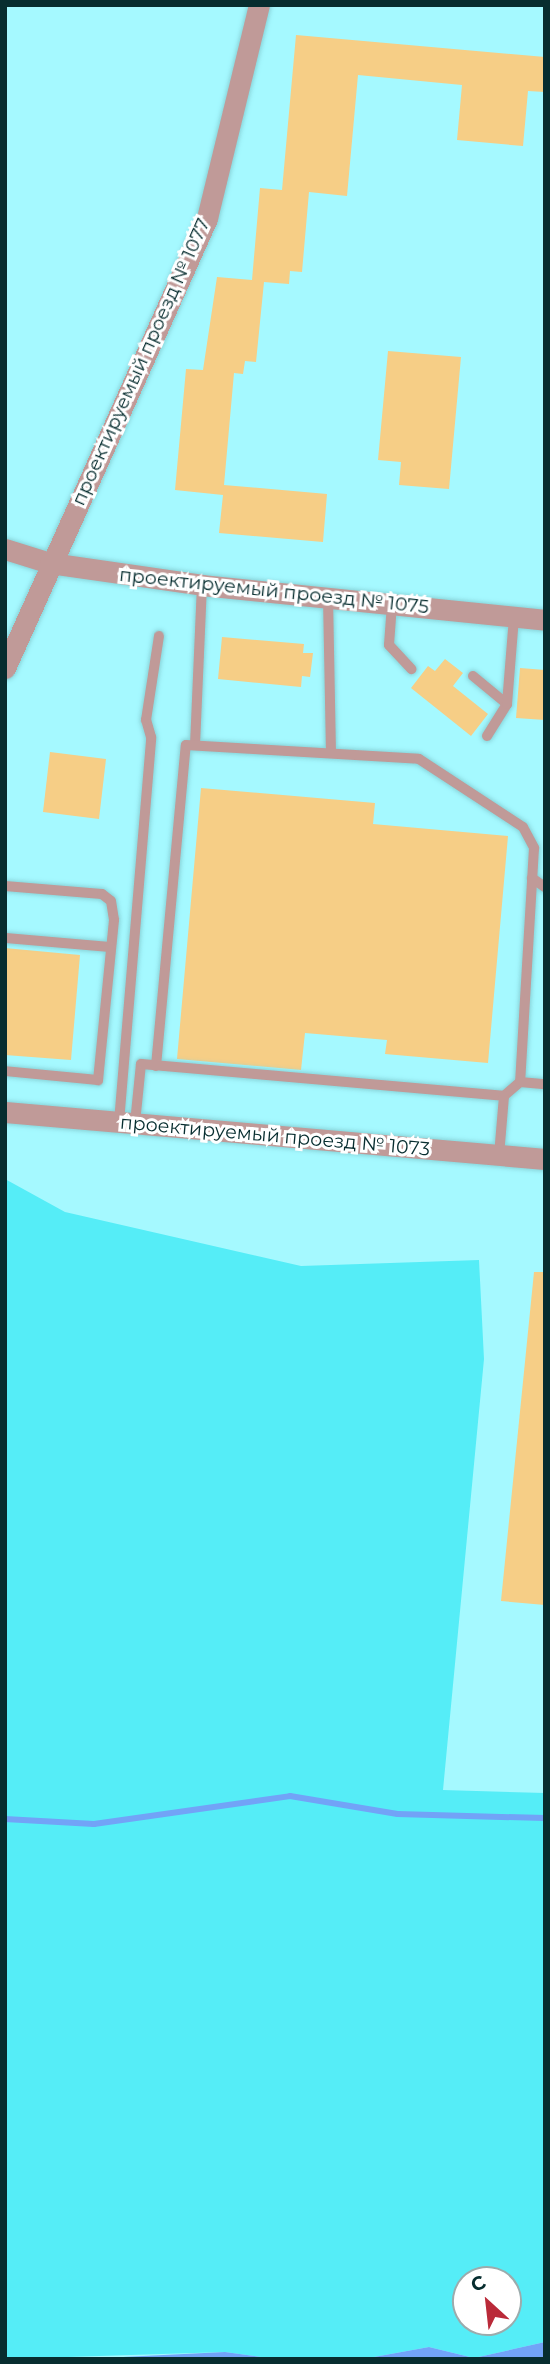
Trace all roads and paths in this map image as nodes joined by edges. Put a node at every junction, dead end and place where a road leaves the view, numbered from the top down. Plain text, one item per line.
1 (259, 5) edge
2 (5, 549) edge
3 (50, 563) junction
4 (202, 585) junction
5 (328, 597) junction
6 (392, 604) junction
7 (514, 617) junction
8 (545, 620) edge
9 (159, 636) dead end
10 (5, 668) edge
11 (411, 669) dead end
12 (473, 676) dead end
13 (507, 704) junction
14 (487, 736) dead end
15 (195, 745) junction
16 (331, 753) junction
17 (532, 878) junction
18 (5, 886) edge
19 (545, 887) edge
20 (5, 938) edge
21 (111, 947) junction
22 (156, 1066) junction
23 (5, 1071) edge
24 (520, 1082) junction
25 (545, 1084) edge
26 (504, 1096) junction
27 (5, 1112) edge
28 (127, 1123) junction
29 (499, 1155) junction
30 (545, 1159) edge

1 - 3 street, проектируемый проезд № 1077
2 - 3 street, проектируемый проезд № 1075
3 - 4 street, проектируемый проезд № 1075
3 - 10 street, проектируемый проезд № 1077
4 - 5 street, проектируемый проезд № 1075
4 - 15 lane
5 - 6 street, проектируемый проезд № 1075
5 - 16 lane
6 - 7 street, проектируемый проезд № 1075
6 - 11 lane
7 - 8 street, проектируемый проезд № 1075
7 - 13 lane
9 - 28 lane
12 - 13 lane
13 - 14 lane
15 - 16 lane
15 - 22 lane
16 - 17 lane
17 - 19 lane
17 - 24 lane
18 - 21 lane
20 - 21 lane
21 - 23 lane
22 - 26 lane
22 - 28 lane
24 - 25 lane
24 - 26 lane
26 - 29 lane
27 - 28 street, проектируемый проезд № 1073
28 - 29 street, проектируемый проезд № 1073
29 - 30 street, проектируемый проезд № 1073

